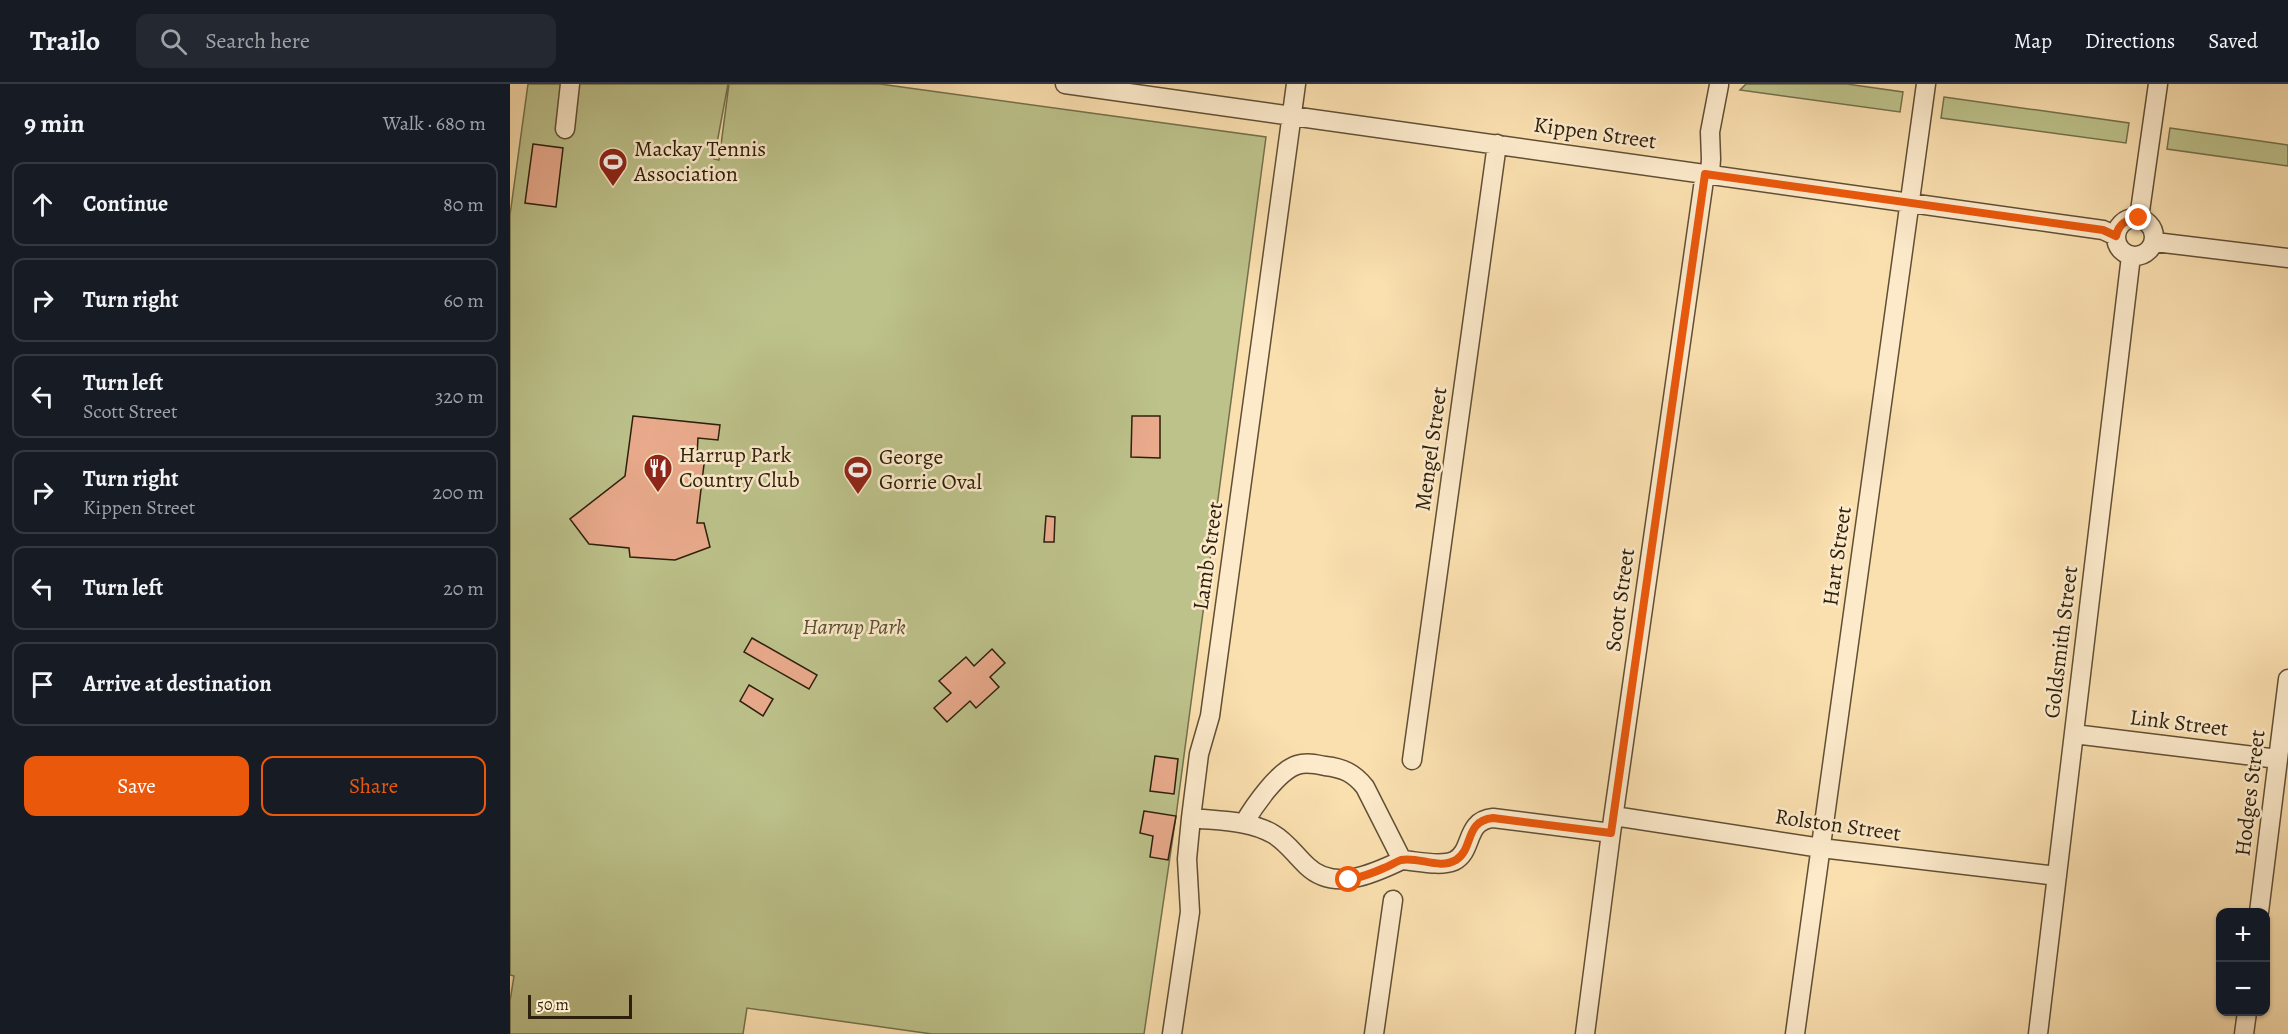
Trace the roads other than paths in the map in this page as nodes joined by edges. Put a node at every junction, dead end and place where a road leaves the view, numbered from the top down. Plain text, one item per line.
1 (570, 84) edge
2 (1065, 84) edge
3 (1296, 84) edge
4 (1926, 84) edge
5 (2158, 84) edge
6 (1719, 85) edge
7 (1292, 115) junction
8 (565, 129) dead end
9 (1497, 144) junction
10 (1707, 174) junction
11 (1910, 202) junction
12 (2139, 218) junction
13 (2116, 236) junction
14 (2155, 242) junction
15 (2131, 256) junction
16 (2288, 258) edge
17 (2288, 679) edge
18 (2074, 734) junction
19 (2278, 759) junction
20 (1412, 760) dead end
21 (1191, 818) junction
22 (1244, 824) junction
23 (1612, 825) junction
24 (1821, 848) junction
25 (1402, 860) junction
26 (2056, 876) junction
27 (1393, 900) dead end
28 (2259, 908) edge
29 (2246, 1016) edge
30 (1172, 1034) edge
31 (1374, 1034) edge
32 (1585, 1034) edge
33 (1795, 1034) edge
34 (2038, 1034) edge
35 (2244, 1034) edge

1 - 8 street
2 - 7 street, Kippen Street
3 - 7 street, Lamb Street
4 - 11 street, Hart Street
5 - 12 street
6 - 10 street, Scott Street
7 - 9 street, Kippen Street
7 - 21 street, Lamb Street
9 - 10 street, Kippen Street
9 - 20 street, Mengel Street
10 - 11 street, Kippen Street
10 - 23 street, Scott Street
11 - 13 street, Kippen Street
11 - 24 street, Hart Street
12 - 13 street
12 - 14 street
13 - 15 street
14 - 15 street
14 - 16 street
15 - 18 street, Goldsmith Street
17 - 19 street, Hodges Street
18 - 19 street, Link Street
18 - 26 street, Goldsmith Street
19 - 28 street, Hodges Street
21 - 22 street
21 - 30 street, Lamb Street
22 - 25 street
22 - 25 street
23 - 24 street, Rolston Street
23 - 25 street, Rolston Street
23 - 32 street, Scott Street
24 - 26 street, Rolston Street
24 - 33 street, Hart Street
26 - 34 street, Goldsmith Street
27 - 31 street
29 - 35 street

